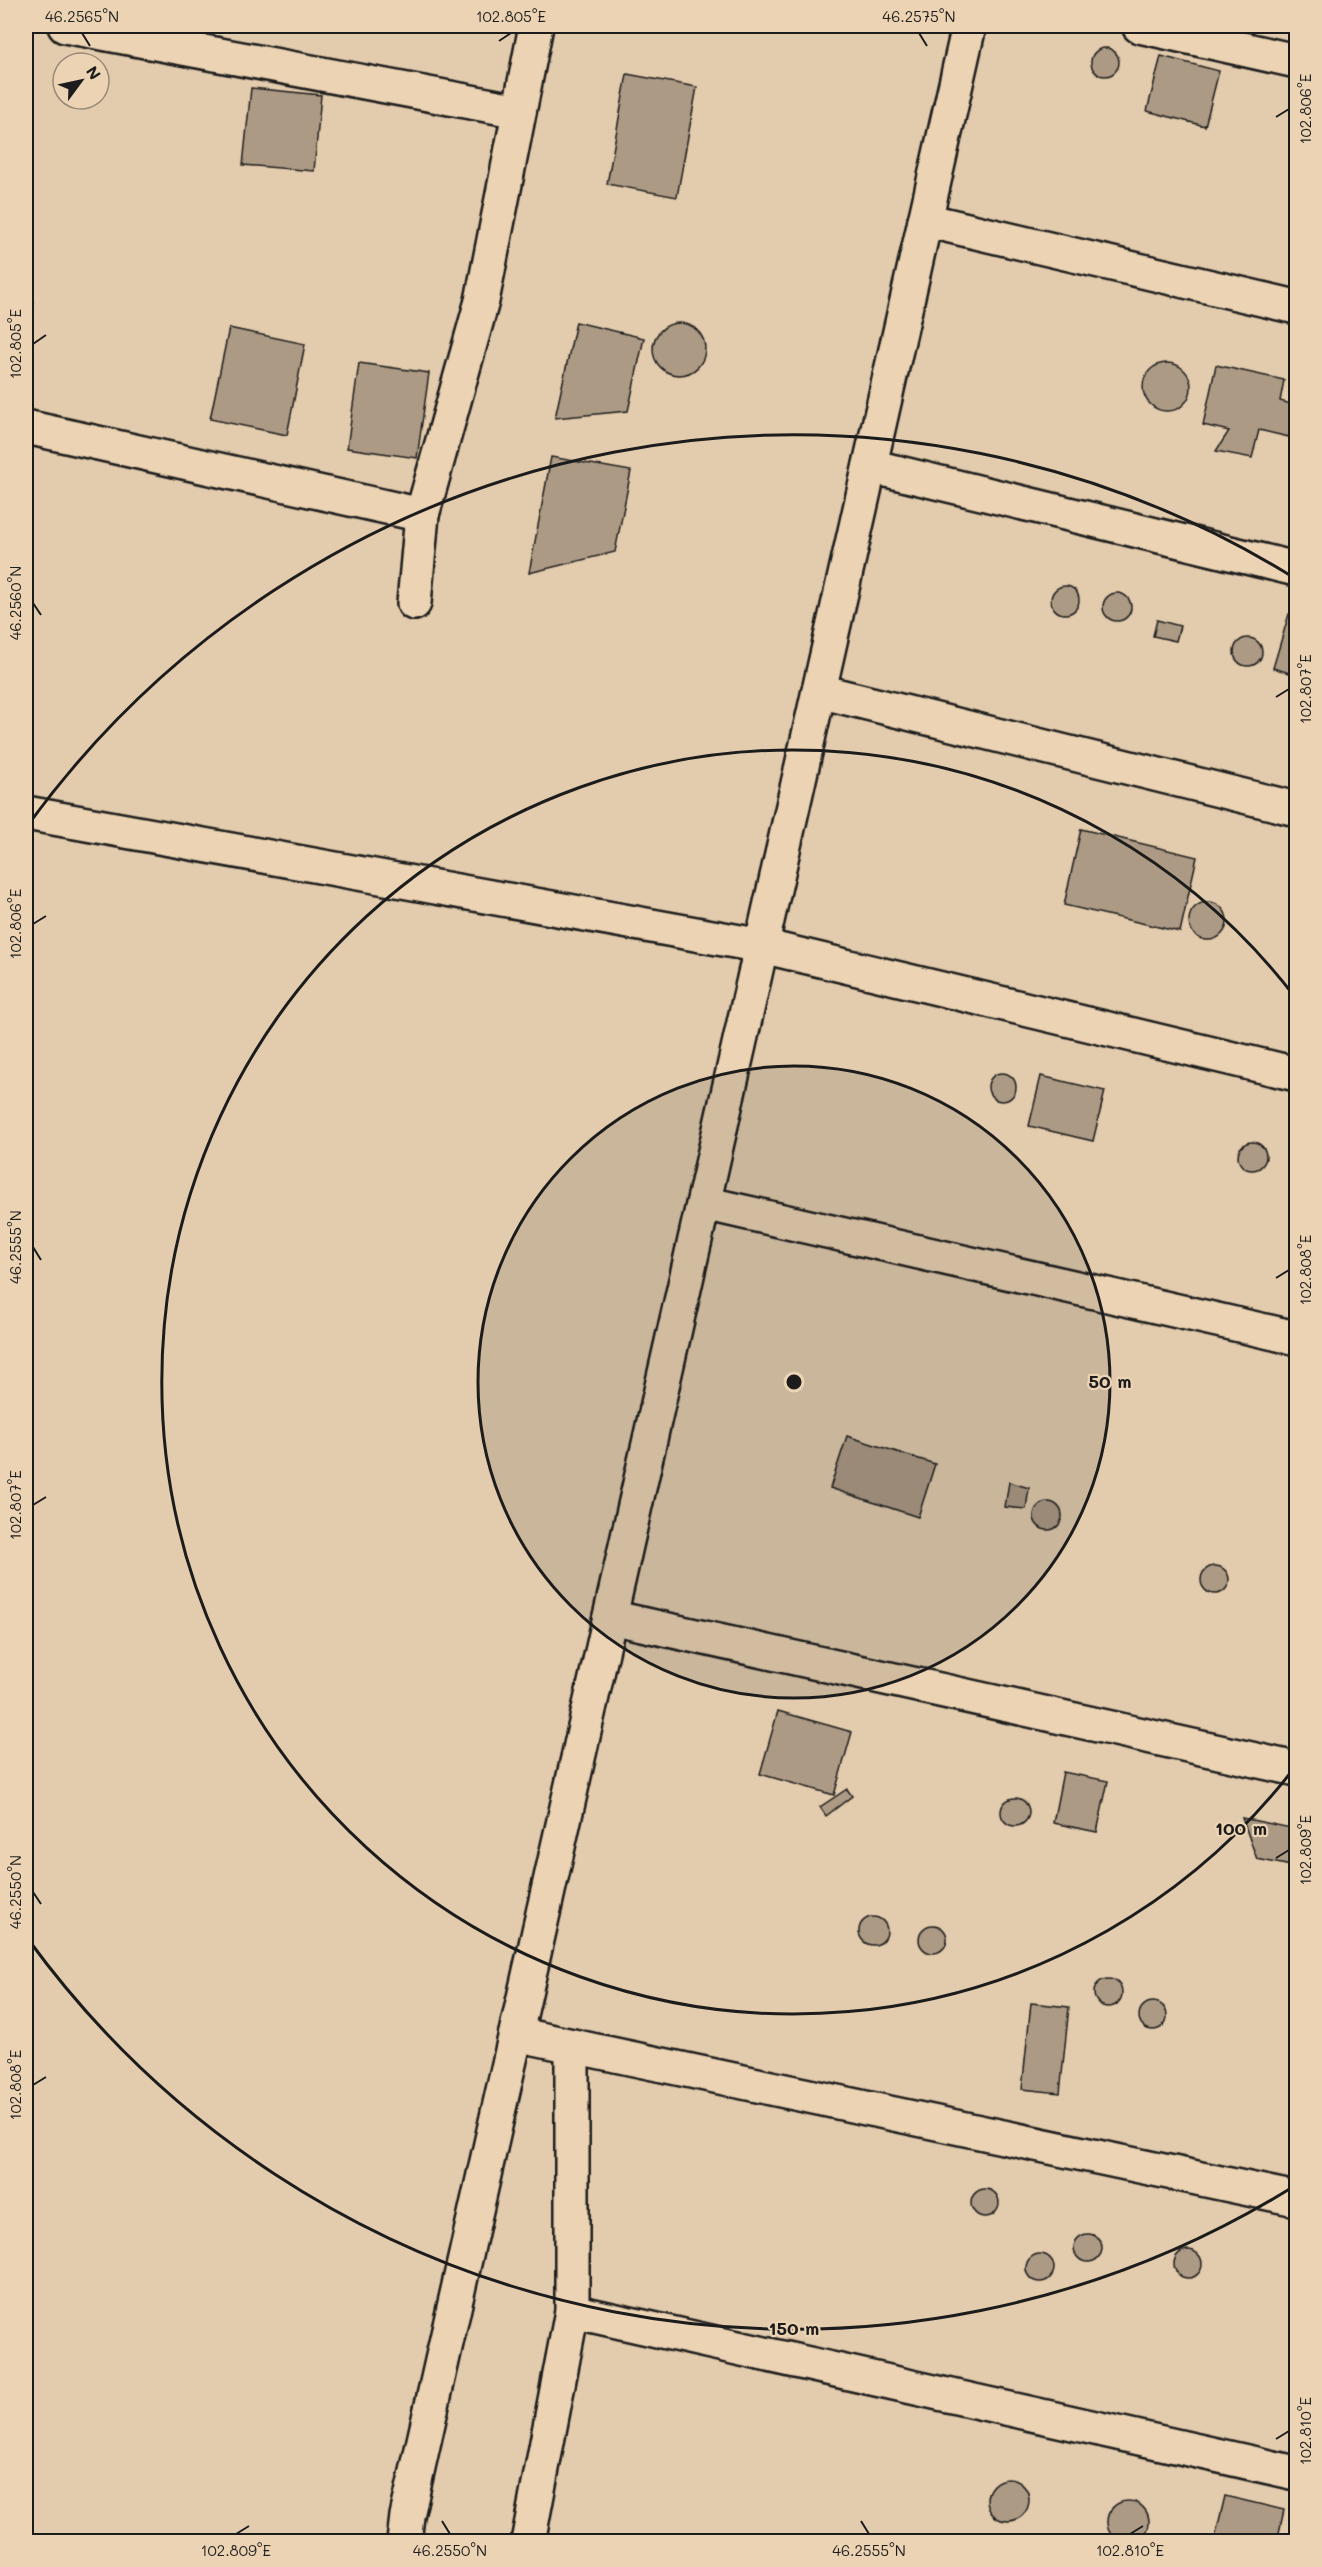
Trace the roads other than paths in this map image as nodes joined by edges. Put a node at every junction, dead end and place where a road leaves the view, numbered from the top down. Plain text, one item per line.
1 (65, 26) edge
2 (536, 26) edge
3 (969, 26) edge
4 (1139, 26) edge
5 (1296, 61) edge
6 (519, 111) junction
7 (925, 220) junction
8 (1296, 307) edge
9 (26, 427) edge
10 (870, 466) junction
11 (422, 515) junction
12 (1296, 569) edge
13 (414, 603) dead end
14 (819, 691) junction
15 (1296, 809) edge
16 (26, 813) edge
17 (762, 946) junction
18 (1296, 1074) edge
19 (704, 1203) junction
20 (1296, 1338) edge
21 (610, 1617) junction
22 (1296, 1769) edge
23 (516, 2034) junction
24 (572, 2046) junction
25 (1296, 2199) edge
26 (572, 2311) junction
27 (1296, 2473) edge
28 (404, 2541) edge
29 (528, 2541) edge

1 - 6 street
2 - 6 street
3 - 7 street
4 - 5 street
6 - 11 street
7 - 8 street
7 - 10 street
9 - 11 street
10 - 12 street
10 - 14 street
11 - 13 street
14 - 15 street
14 - 17 street
16 - 17 street
17 - 18 street
17 - 19 street
19 - 20 street
19 - 21 street
21 - 22 street
21 - 23 street
23 - 24 street
23 - 28 street
24 - 25 street
24 - 26 street
26 - 27 street
26 - 29 street

